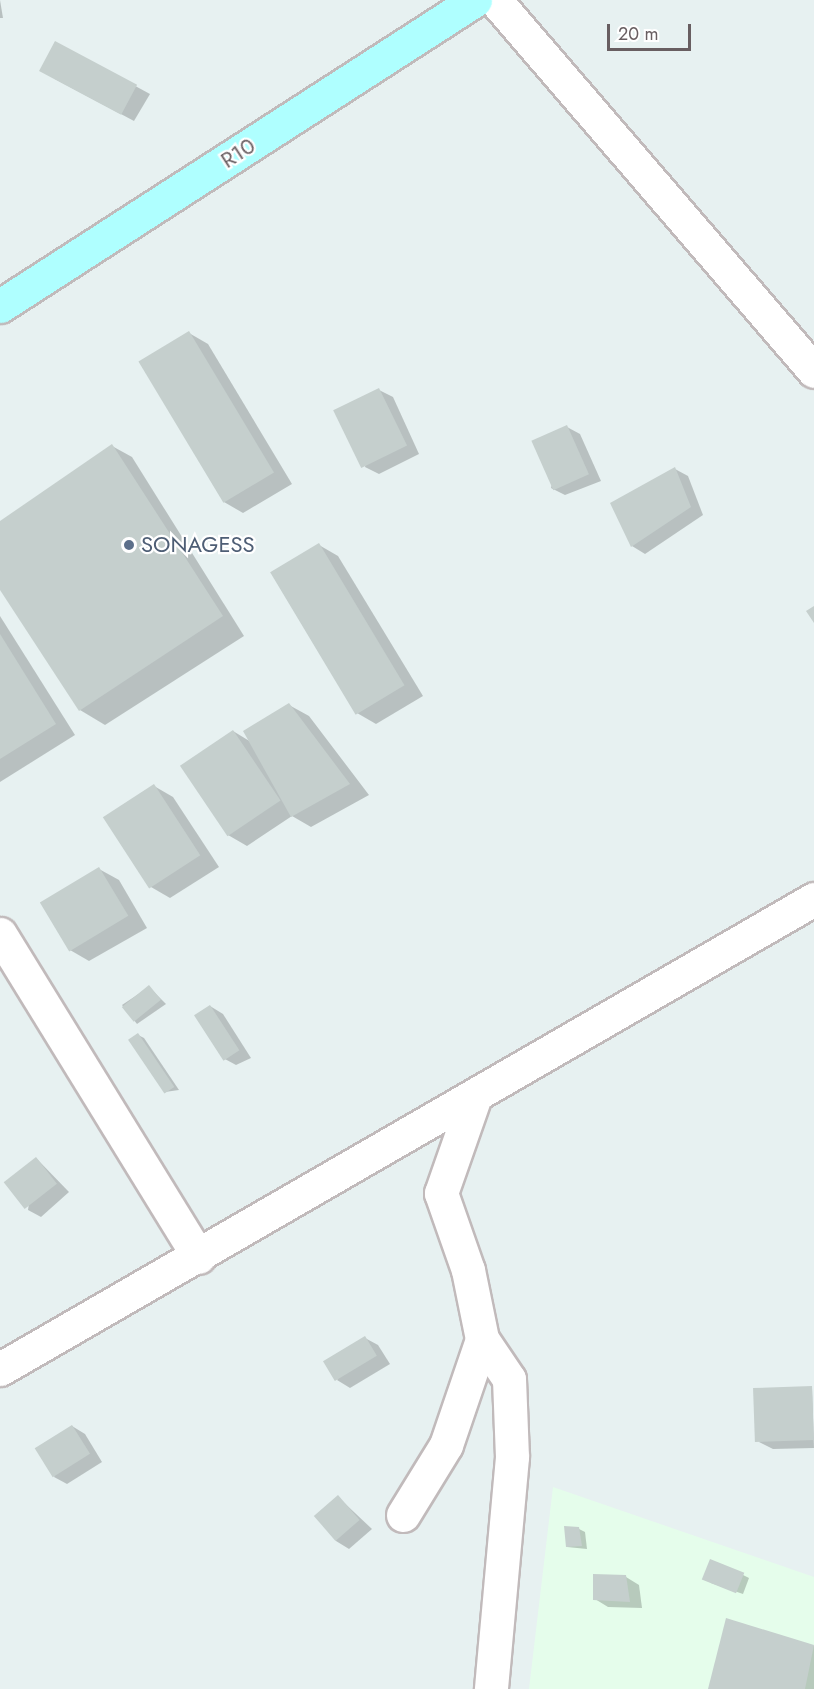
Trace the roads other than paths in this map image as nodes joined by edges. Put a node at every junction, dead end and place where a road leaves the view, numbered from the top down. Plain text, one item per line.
1 (475, 0) edge
2 (495, 0) edge
3 (0, 306) edge
4 (814, 371) edge
5 (814, 899) edge
6 (0, 934) edge
7 (475, 1096) junction
8 (199, 1257) junction
9 (482, 1339) junction
10 (0, 1369) edge
11 (403, 1515) dead end
12 (491, 1689) edge

1 - 3 main road, R10
2 - 4 street
5 - 7 street
6 - 8 street
7 - 8 street
7 - 9 street
8 - 10 street
9 - 11 street
9 - 12 street

